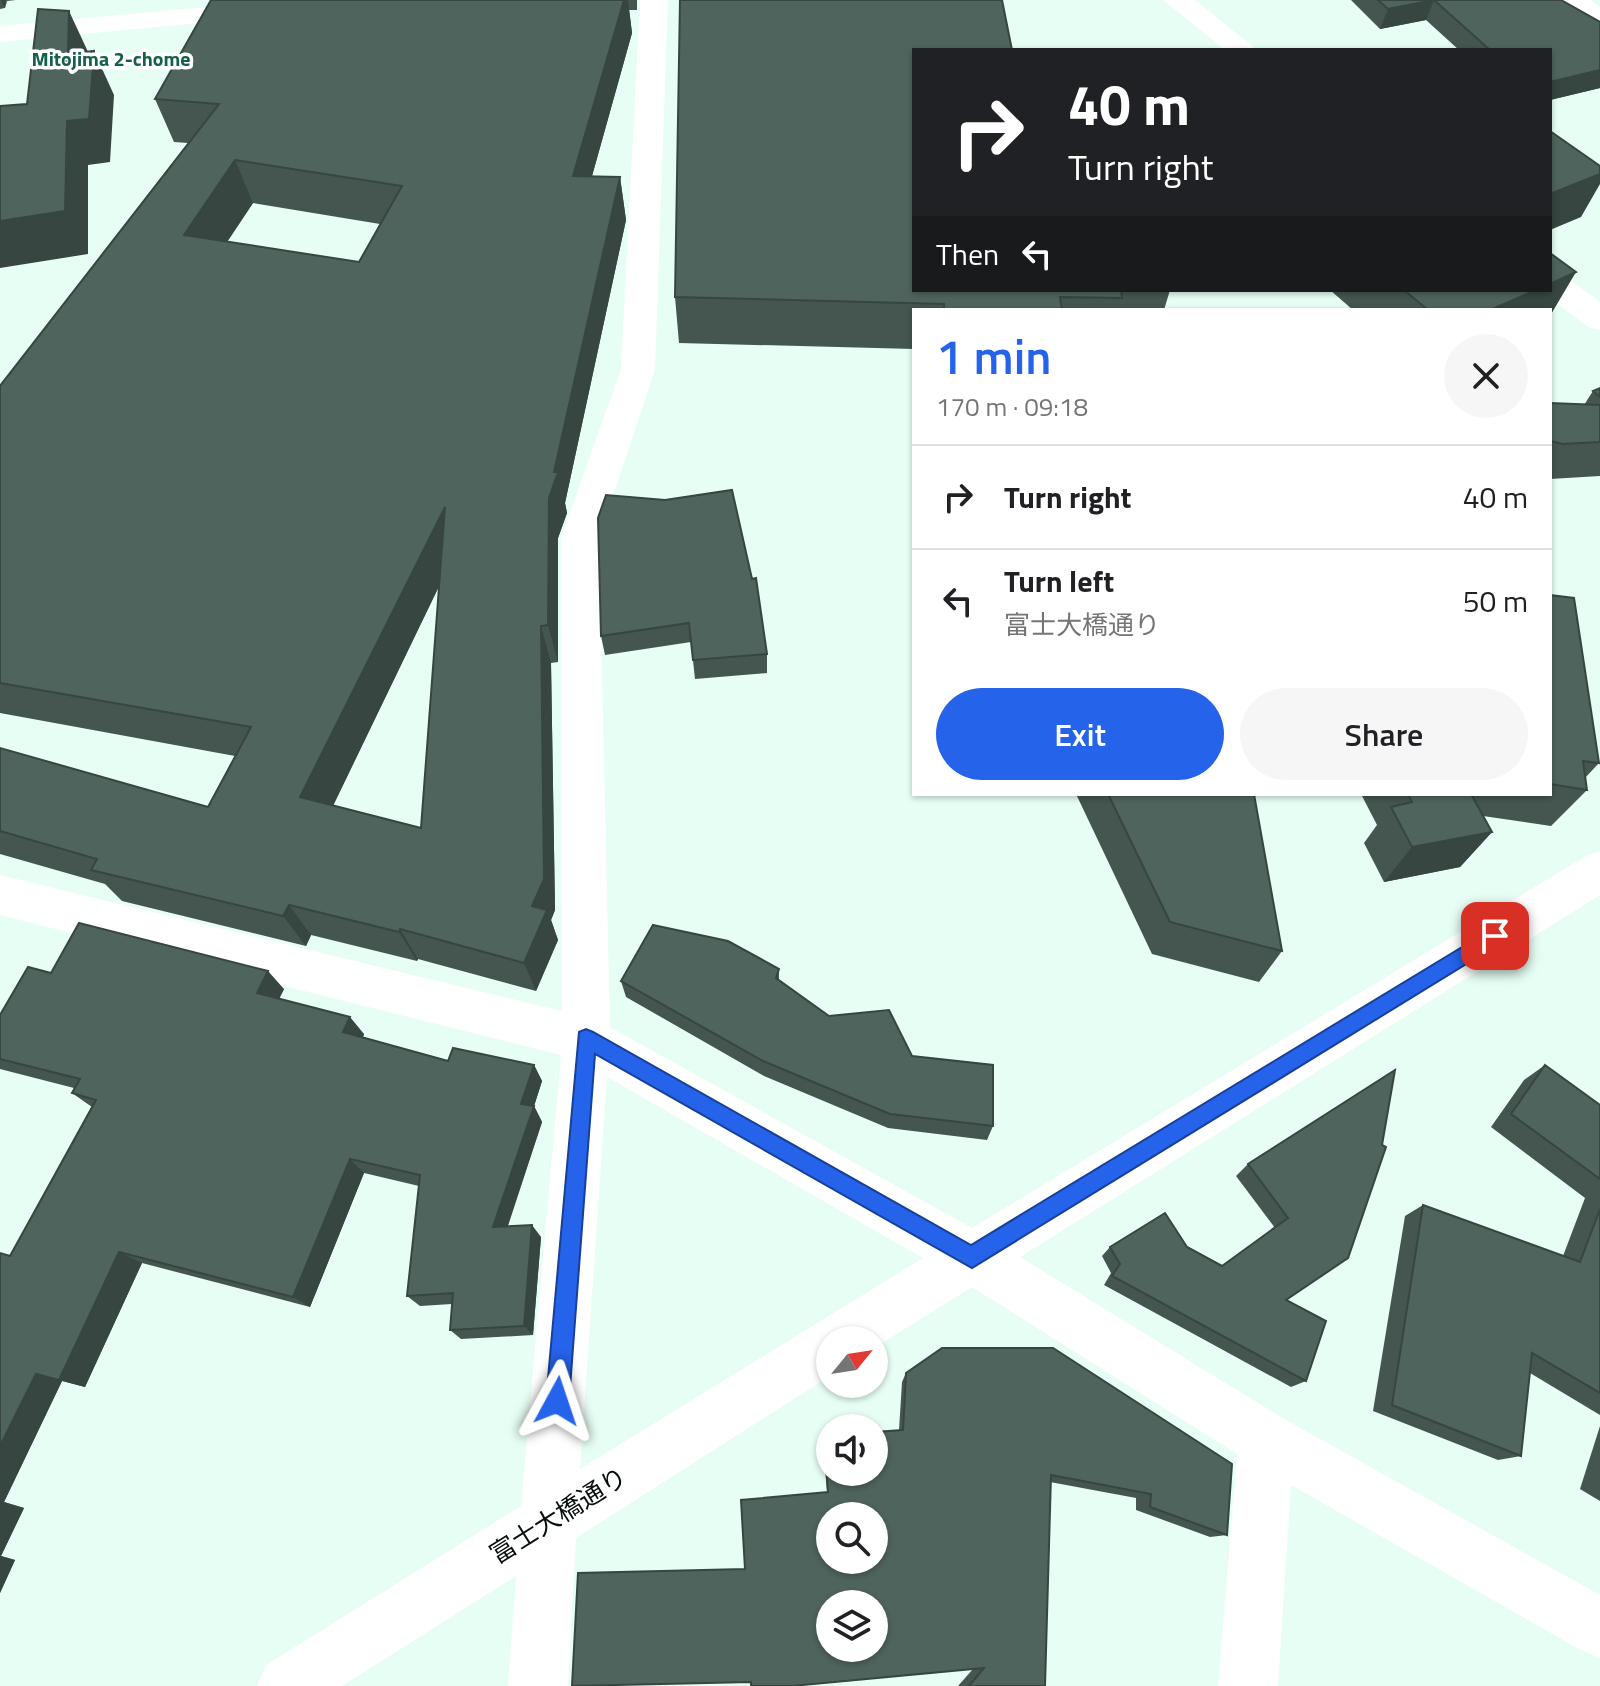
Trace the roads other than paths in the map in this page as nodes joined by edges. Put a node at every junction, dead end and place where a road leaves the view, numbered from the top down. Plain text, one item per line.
1 (1177, 0) edge
2 (1570, 0) edge
3 (285, 10) edge
4 (119, 11) edge
5 (652, 11) edge
6 (1600, 18) edge
7 (5, 41) edge
8 (1240, 48) edge
9 (1552, 283) edge
10 (1600, 319) edge
11 (1600, 871) edge
12 (0, 895) edge
13 (586, 1039) junction
14 (972, 1257) junction
15 (861, 1326) edge
16 (816, 1354) edge
17 (1266, 1440) junction
18 (548, 1521) junction
19 (1600, 1628) edge
20 (287, 1686) edge
21 (538, 1686) edge
22 (1248, 1686) edge

1 - 8 street
2 - 6 street
3 - 4 street
4 - 7 street
5 - 13 street
9 - 10 street
11 - 14 street
12 - 13 street
13 - 14 street
13 - 18 street
14 - 15 street
14 - 17 street
16 - 18 street, 富士大橋通り
17 - 19 street
17 - 22 street
18 - 20 street, 富士大橋通り
18 - 21 street

